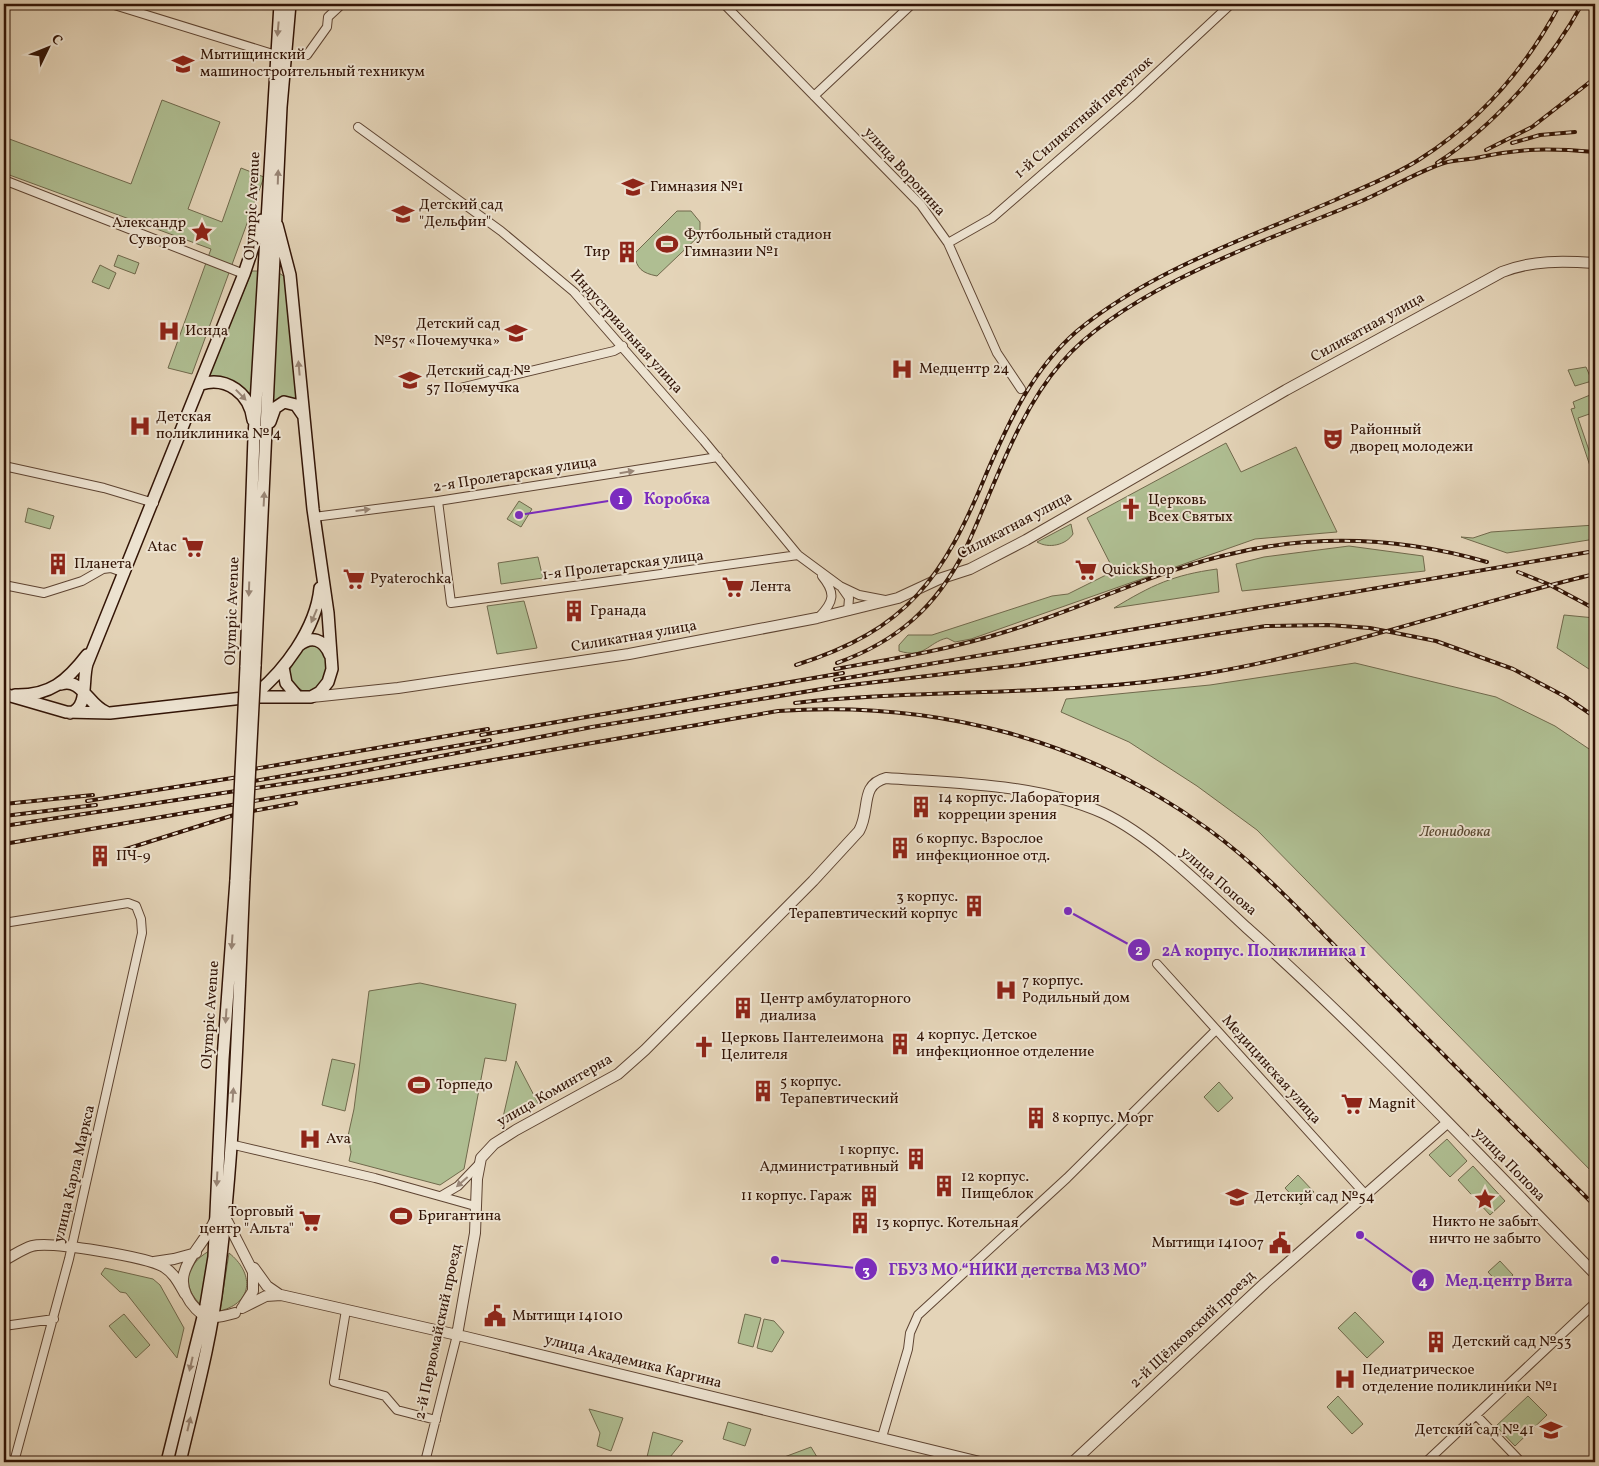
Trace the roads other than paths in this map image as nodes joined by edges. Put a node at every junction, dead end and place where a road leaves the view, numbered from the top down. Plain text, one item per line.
1 (111, 4) edge
2 (280, 4) edge
3 (290, 4) edge
4 (342, 4) edge
5 (724, 4) edge
6 (912, 4) edge
7 (1231, 4) edge
8 (276, 55) junction
9 (307, 55) dead end
10 (814, 96) junction
11 (358, 127) dead end
12 (4, 180) edge
13 (267, 206) junction
14 (277, 225) junction
15 (948, 243) junction
16 (1595, 263) edge
17 (244, 274) junction
18 (623, 346) junction
19 (201, 384) junction
20 (460, 388) dead end
21 (1021, 389) dead end
22 (303, 417) junction
23 (254, 436) junction
24 (267, 438) junction
25 (718, 457) junction
26 (4, 466) edge
27 (438, 501) junction
28 (154, 503) junction
29 (314, 517) junction
30 (798, 555) junction
31 (818, 571) junction
32 (125, 573) junction
33 (321, 576) junction
34 (4, 585) edge
35 (840, 586) junction
36 (889, 600) junction
37 (848, 611) junction
38 (817, 618) junction
39 (94, 645) junction
40 (294, 650) junction
41 (331, 656) junction
42 (251, 666) junction
43 (283, 667) junction
44 (331, 674) junction
45 (60, 685) junction
46 (82, 692) junction
47 (4, 694) edge
48 (349, 694) junction
49 (297, 696) junction
50 (252, 697) junction
51 (311, 697) junction
52 (66, 712) junction
53 (110, 713) junction
54 (876, 780) joint
55 (240, 880) junction
56 (4, 923) edge
57 (1157, 964) dead end
58 (1216, 1030) junction
59 (1447, 1123) junction
60 (230, 1144) junction
61 (480, 1163) junction
62 (1365, 1194) junction
63 (441, 1196) junction
64 (475, 1206) junction
65 (220, 1218) junction
66 (218, 1246) junction
67 (72, 1247) junction
68 (194, 1253) junction
69 (246, 1259) junction
70 (4, 1260) edge
71 (153, 1262) junction
72 (1595, 1274) edge
73 (281, 1295) junction
74 (187, 1298) junction
75 (1595, 1303) edge
76 (238, 1310) junction
77 (346, 1310) junction
78 (208, 1316) junction
79 (54, 1318) junction
80 (4, 1326) edge
81 (205, 1330) junction
82 (457, 1335) junction
83 (1476, 1416) junction
84 (436, 1420) junction
85 (882, 1437) junction
86 (14, 1462) edge
87 (167, 1462) edge
88 (180, 1462) edge
89 (426, 1462) edge
90 (978, 1462) edge
91 (1073, 1462) edge
92 (1426, 1462) edge
93 (1521, 1462) edge

1 - 8 street
2 -> 8 main road, Olympic Avenue
14 -> 3 main road, Olympic Avenue
4 - 9 street
5 - 10 street, улица Воронина
6 - 10 street
7 - 15 street, 1-й Силикатный переулок
8 - 13 main road, Olympic Avenue
10 - 15 street, улица Воронина
11 - 18 street, Индустриальная улица
12 - 17 street
13 - 17 main road
13 - 23 main road, Olympic Avenue
22 -> 14 main road
14 - 24 main road, Olympic Avenue
15 - 21 street, улица Воронина
16 - 36 street, Силикатная улица
17 - 19 main road
18 - 20 street
18 - 25 street, Индустриальная улица
19 -> 23 main road
19 - 28 main road
22 - 24 main road
22 - 29 main road
23 -> 42 main road, Olympic Avenue
42 -> 24 main road, Olympic Avenue
27 -> 25 street, 2-я Пролетарская улица
25 - 30 street, Индустриальная улица
26 - 28 street
29 -> 27 street, 2-я Пролетарская улица
27 - 30 street, 1-я Пролетарская улица
28 - 32 main road
29 - 33 main road
30 - 31 street, Индустриальная улица
31 - 35 street, Индустриальная улица
31 - 38 street, Индустриальная улица
32 - 34 street
32 - 39 main road
33 -> 40 main road
33 - 41 main road
35 - 36 street, Индустриальная улица
35 - 37 street
36 - 37 street, Силикатная улица
37 - 38 street, Силикатная улица
38 - 48 street, Силикатная улица
39 - 45 main road
39 - 46 main road
40 - 41 main road
40 - 43 main road
41 - 44 main road
42 - 55 main road, Olympic Avenue, bridge
43 - 49 main road
43 - 50 main road
44 - 48 street
44 - 51 main road
45 - 46 main road
45 - 47 main road
45 - 52 main road
46 - 52 main road
46 - 53 main road
47 - 52 main road
48 - 51 street, Силикатная улица
49 - 50 main road
49 - 51 main road
50 - 53 main road
52 - 53 main road
54 - 59 street, улица Попова
54 - 61 street, улица Коминтерна
60 -> 55 main road, Olympic Avenue
55 -> 65 main road, Olympic Avenue
56 - 67 street, улица Карла Маркса
57 - 58 street, Медицинская улица
58 - 62 street, Медицинская улица
58 - 85 street
59 - 62 street, 2-й Щёлковский проезд
59 - 72 street, улица Попова
60 - 63 street
60 - 65 main road, Olympic Avenue
61 -> 63 street
61 - 64 street
62 - 91 street, 2-й Щёлковский проезд
63 - 64 street
64 - 82 street, 2-й Первомайский проезд
65 - 66 main road, Olympic Avenue
65 - 68 street, Olympic Avenue
65 - 69 street, Olympic Avenue
66 - 68 street
66 - 69 street
66 - 78 main road, Olympic Avenue
67 - 70 street
67 - 71 street
67 - 79 street, улица Карла Маркса
68 - 71 street
68 - 74 street, Olympic Avenue
69 - 73 street
69 - 76 street, Olympic Avenue
71 - 74 street
73 - 76 street
73 - 77 street, улица Академика Каргина
74 - 78 street
74 - 81 street, Olympic Avenue
75 - 83 street
76 - 78 street
76 - 81 street, Olympic Avenue
77 - 82 street, улица Академика Каргина
77 - 84 street
78 - 81 main road, Olympic Avenue
79 - 80 street
79 - 86 street, улица Карла Маркса
81 -> 87 main road, Olympic Avenue
88 -> 81 main road, Olympic Avenue
82 - 84 street, 2-й Первомайский проезд
82 - 85 street, улица Академика Каргина
83 - 92 street
83 - 93 street
84 - 89 street, 2-й Первомайский проезд
85 - 90 street, улица Академика Каргина

